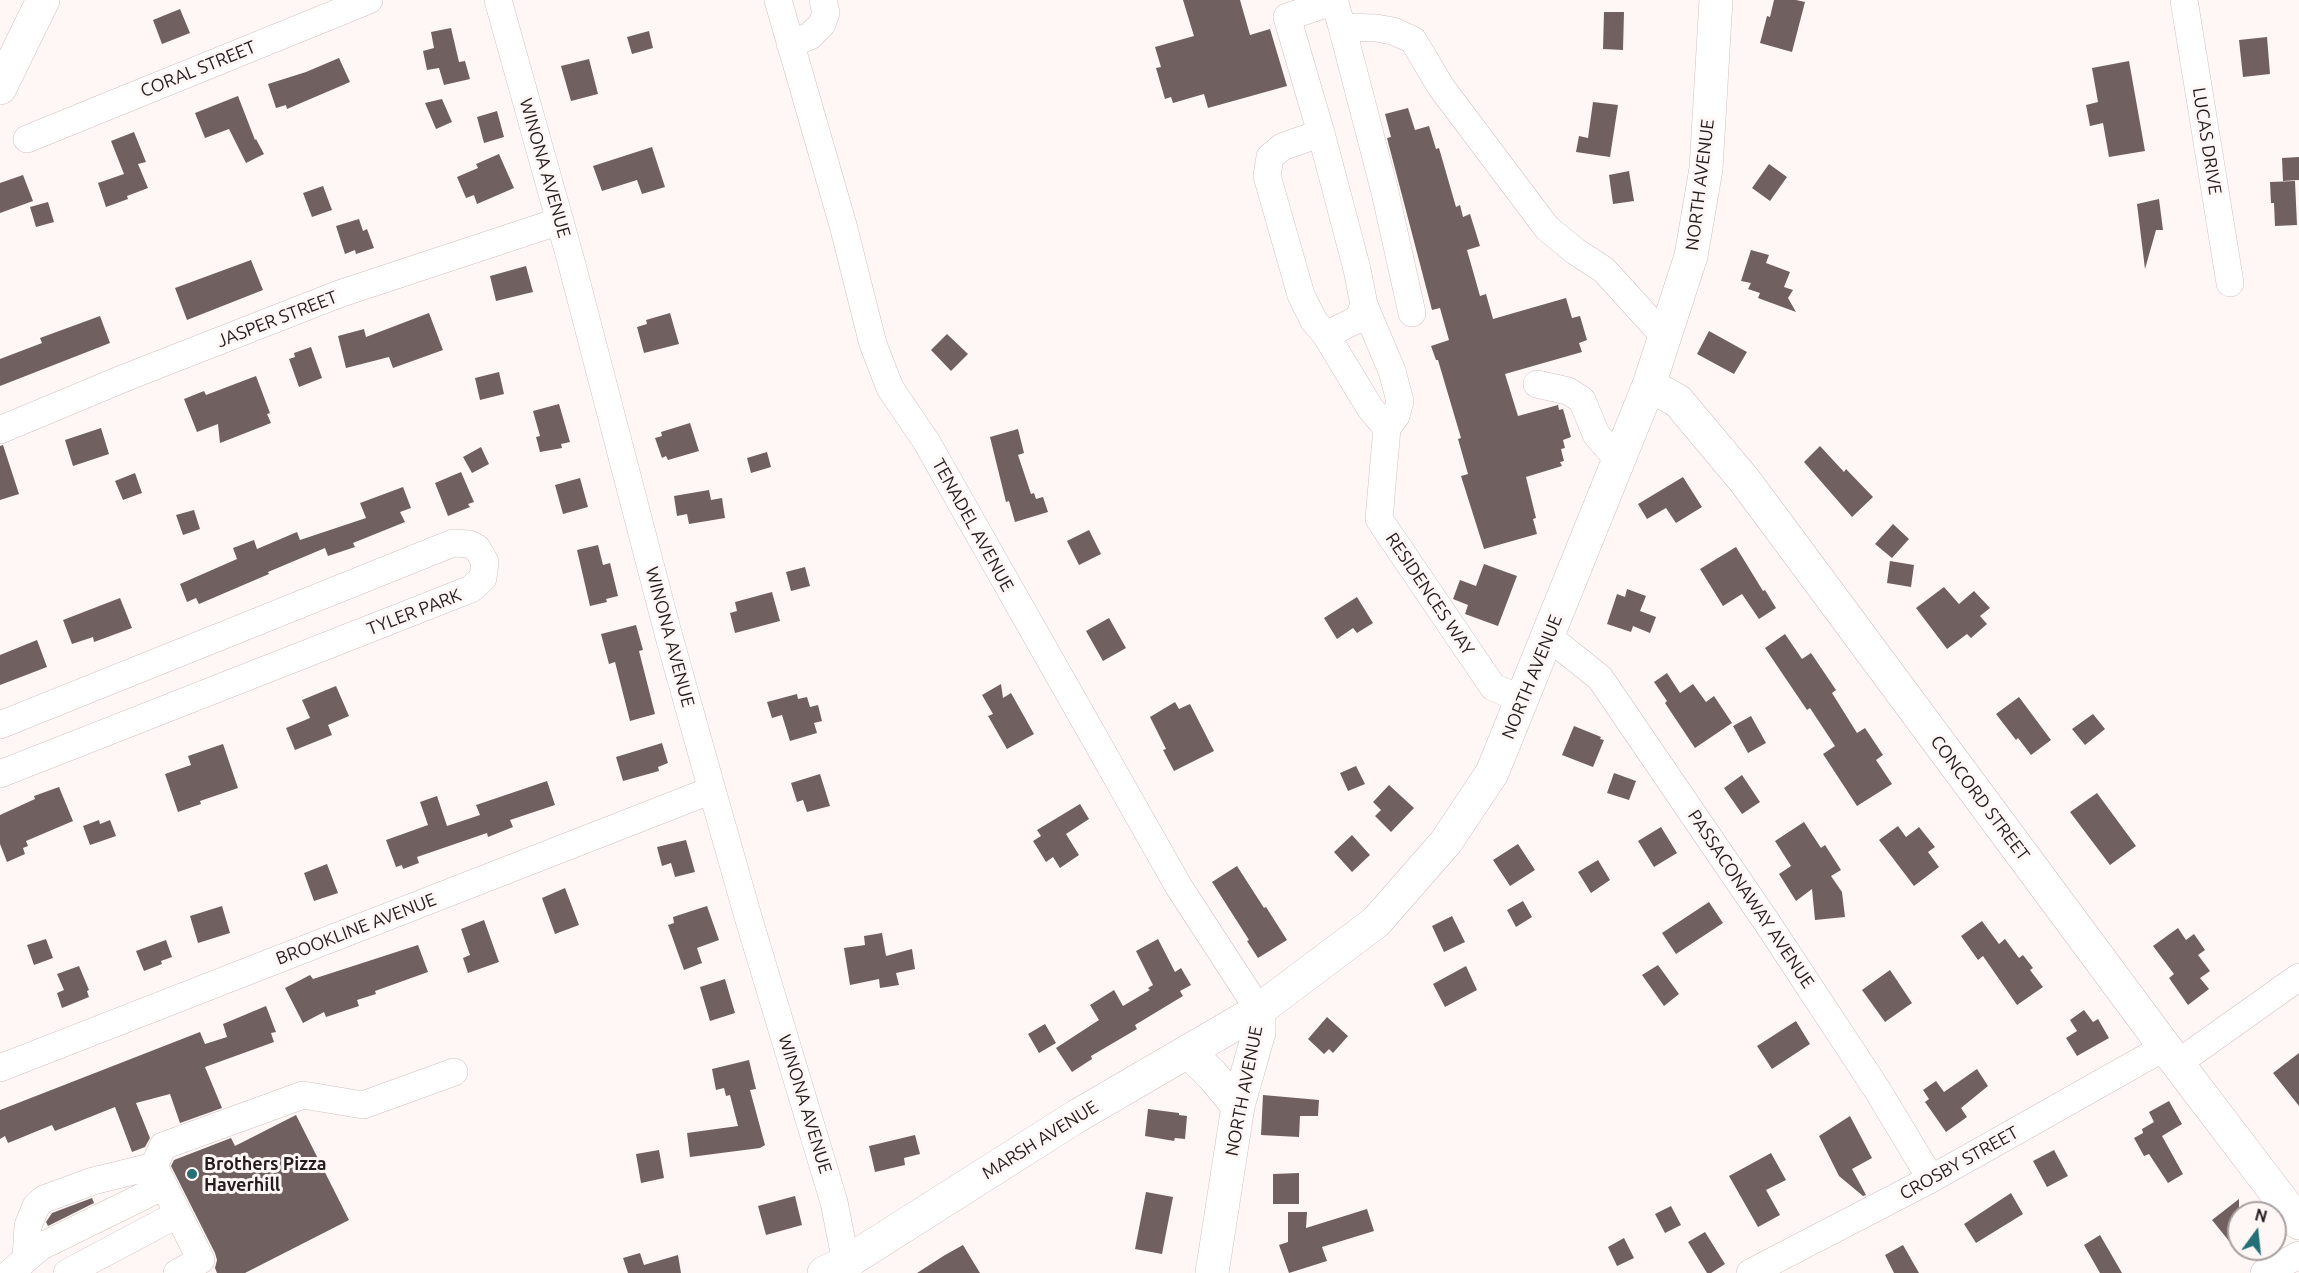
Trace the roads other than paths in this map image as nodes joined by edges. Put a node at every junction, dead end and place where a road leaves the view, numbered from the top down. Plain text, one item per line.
1 (43, 0) edge
2 (369, 0) edge
3 (498, 0) edge
4 (778, 0) edge
5 (823, 0) edge
6 (1716, 0) edge
7 (2184, 0) edge
8 (1334, 1) edge
9 (1285, 8) edge
10 (1342, 27) junction
11 (790, 44) junction
12 (0, 88) edge
13 (1321, 133) junction
14 (27, 139) dead end
15 (560, 220) junction
16 (2230, 283) dead end
17 (1364, 305) junction
18 (1412, 313) dead end
19 (1326, 335) junction
20 (1665, 337) junction
21 (1537, 384) dead end
22 (1649, 385) junction
23 (1387, 428) junction
24 (0, 430) edge
25 (1618, 460) junction
26 (1549, 637) junction
27 (1523, 700) junction
28 (0, 725) edge
29 (0, 774) edge
30 (712, 790) junction
31 (2299, 977) edge
32 (1259, 1010) junction
33 (1188, 1051) junction
34 (2171, 1055) junction
35 (0, 1068) edge
36 (454, 1072) dead end
37 (1238, 1106) junction
38 (159, 1176) junction
39 (1931, 1179) junction
40 (178, 1214) junction
41 (2299, 1223) edge
42 (2299, 1255) edge
43 (18, 1266) edge
44 (840, 1269) edge
45 (67, 1273) edge
46 (177, 1273) edge
47 (1212, 1273) edge
48 (1750, 1273) edge
49 (2264, 1273) edge

1 - 12 main road
2 - 14 street, CORAL STREET
3 - 15 street, WINONA AVENUE
4 - 11 street, TENADEL AVENUE
5 - 11 street
6 - 20 main road, NORTH AVENUE
7 - 16 street, LUCAS DRIVE
8 - 9 street
8 - 10 street
9 - 13 street
10 - 18 street
10 - 20 street
11 - 32 street, TENADEL AVENUE
13 - 17 street
13 - 19 street
15 - 24 street, JASPER STREET
15 - 30 street, WINONA AVENUE
17 - 19 street
17 - 23 street
19 - 23 street
20 - 22 main road, NORTH AVENUE
21 - 25 street
22 - 25 main road, NORTH AVENUE
22 - 34 main road, CONCORD STREET
23 - 27 street, RESIDENCES WAY
25 - 26 main road, NORTH AVENUE
26 - 27 main road, NORTH AVENUE
26 - 39 street, PASSACONAWAY AVENUE
27 - 32 main road, NORTH AVENUE
28 - 29 street, TYLER PARK
30 - 35 street, BROOKLINE AVENUE
30 - 44 street, WINONA AVENUE
31 - 34 street, CROSBY STREET
32 - 33 main road, MARSH AVENUE
32 - 37 main road, NORTH AVENUE
33 - 37 main road
33 - 44 main road, MARSH AVENUE
34 - 39 street, CROSBY STREET
34 - 41 main road, CONCORD STREET
36 - 38 street
37 - 47 main road, NORTH AVENUE
38 - 40 street
38 - 43 street
38 - 43 street
39 - 48 street, CROSBY STREET
40 - 45 street
40 - 46 street
42 - 49 street

